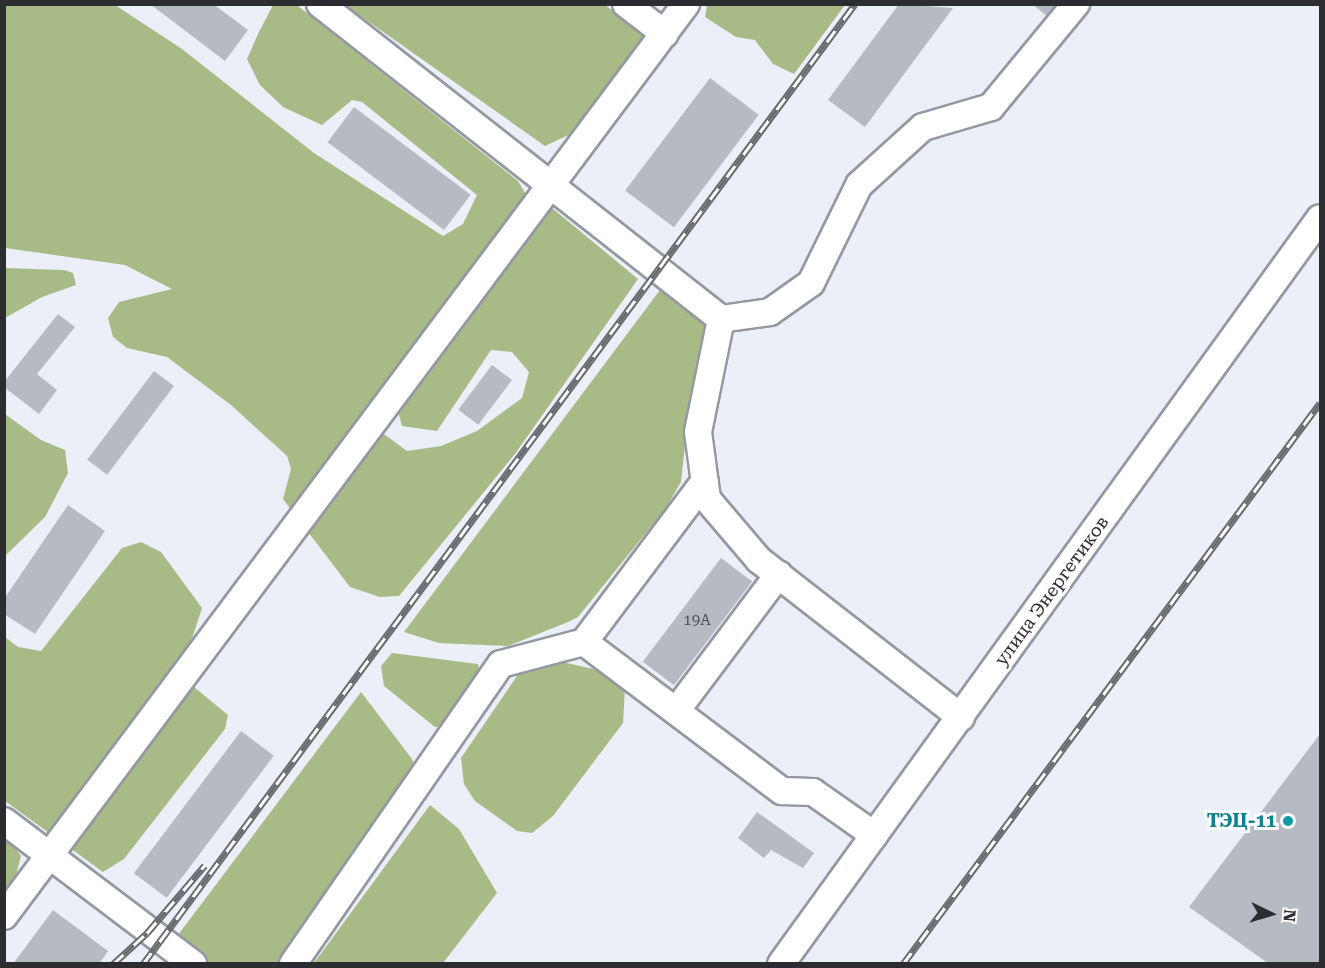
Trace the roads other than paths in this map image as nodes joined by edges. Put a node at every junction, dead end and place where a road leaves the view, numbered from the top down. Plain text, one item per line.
1 (320, 4) edge
2 (626, 4) edge
3 (686, 4) edge
4 (1076, 4) edge
5 (665, 34) junction
6 (552, 186) junction
7 (1320, 218) edge
8 (721, 319) junction
9 (705, 480) junction
10 (779, 574) junction
11 (584, 642) junction
12 (676, 711) junction
13 (961, 717) junction
14 (4, 821) edge
15 (874, 835) junction
16 (51, 855) junction
17 (4, 916) edge
18 (193, 963) edge
19 (293, 963) edge
20 (781, 963) edge

1 - 6 street
2 - 5 street
3 - 5 street
4 - 8 street
5 - 6 street
6 - 8 street
6 - 16 street
7 - 13 street, улица Энергетиков
8 - 9 street
9 - 10 street
9 - 11 street
10 - 12 street
10 - 13 street
11 - 12 street
11 - 19 street
12 - 15 street
13 - 15 street, улица Энергетиков
14 - 16 street
15 - 20 street, улица Энергетиков
16 - 17 street
16 - 18 street

